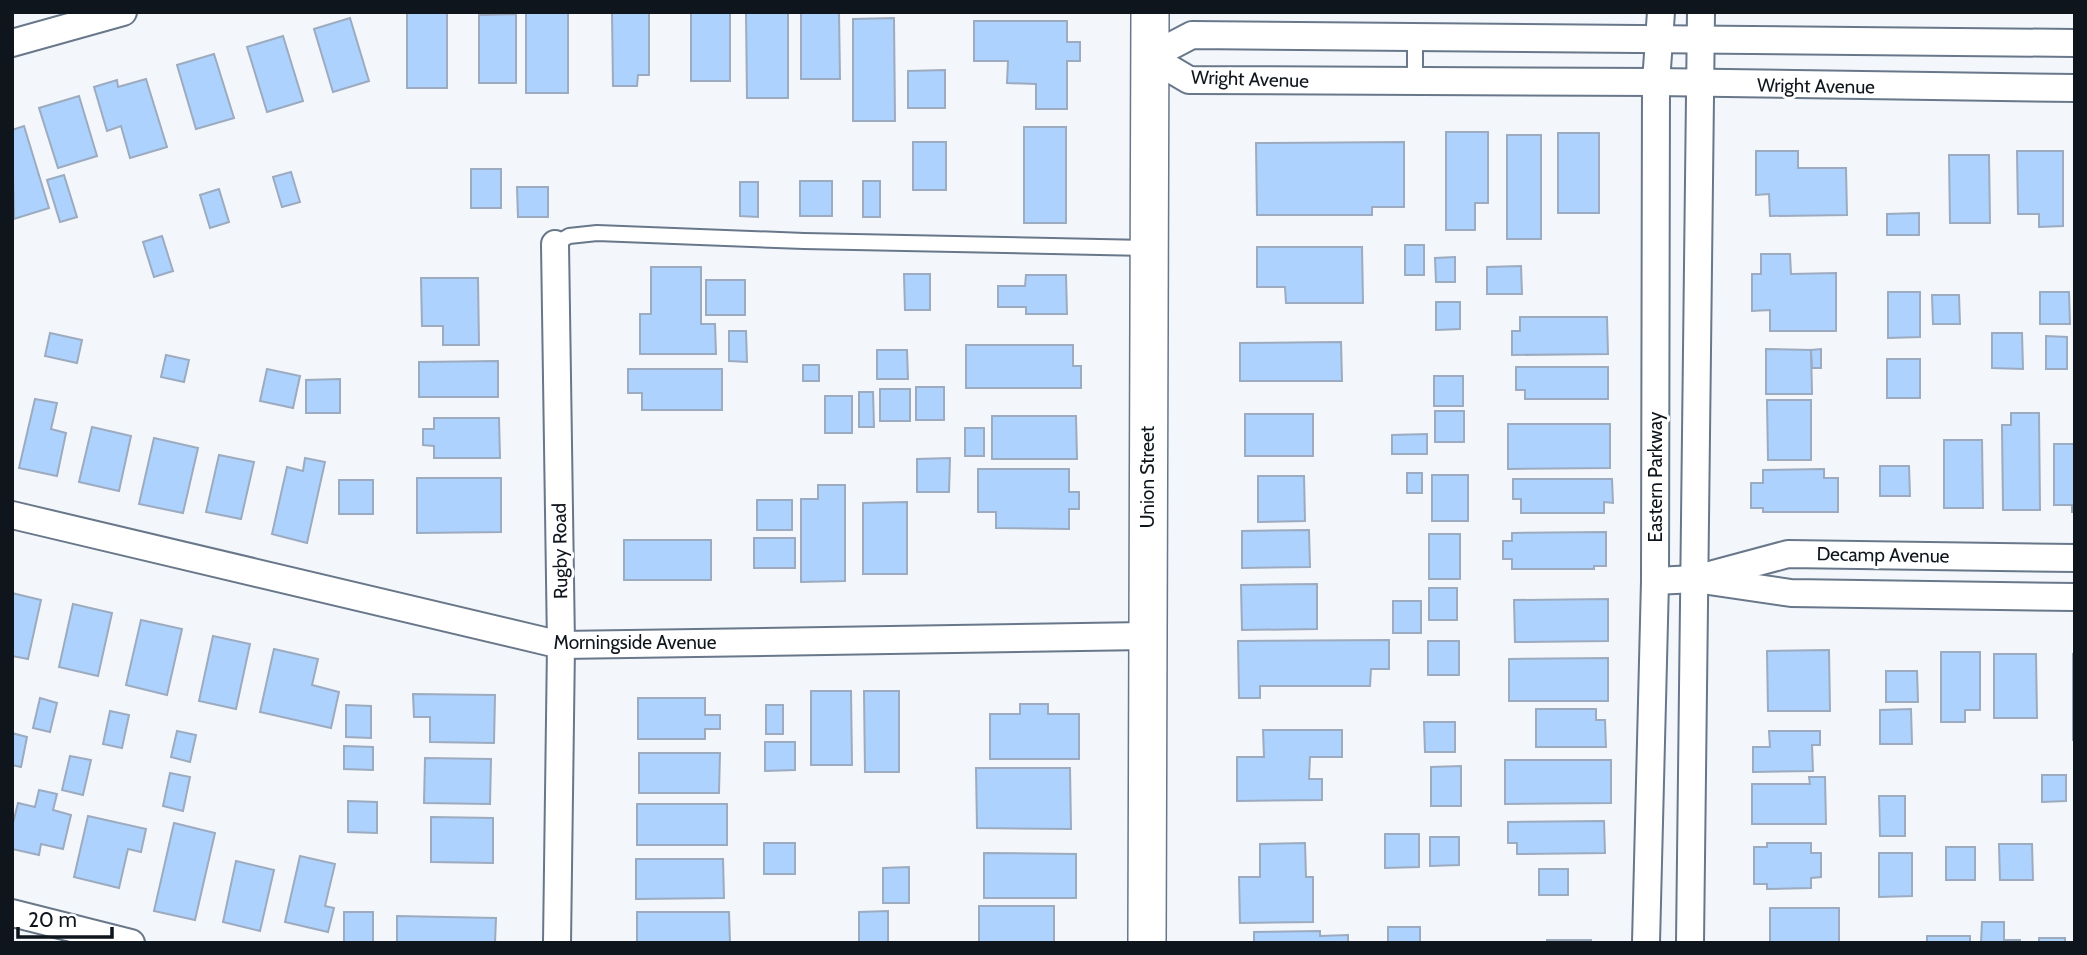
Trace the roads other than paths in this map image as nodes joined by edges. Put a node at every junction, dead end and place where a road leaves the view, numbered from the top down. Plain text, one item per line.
1 (123, 12) edge
2 (1150, 12) edge
3 (1701, 12) edge
4 (1661, 25) edge
5 (1415, 36) junction
6 (1700, 39) junction
7 (12, 43) edge
8 (2075, 43) edge
9 (1150, 57) junction
10 (1415, 82) junction
11 (1656, 82) junction
12 (1699, 85) junction
13 (2075, 88) edge
14 (555, 244) joint
15 (1149, 248) junction
16 (12, 515) edge
17 (2075, 558) edge
18 (1695, 579) junction
19 (1655, 581) junction
20 (2075, 597) edge
21 (1146, 636) junction
22 (561, 645) junction
23 (12, 913) edge
24 (131, 943) edge
25 (556, 943) edge
26 (1147, 943) edge
27 (1646, 943) edge
28 (1690, 943) edge

1 - 7 street
2 - 9 main road, Union Street
3 - 6 street, Eastern Parkway
4 - 5 street, Wright Avenue
4 - 6 street, Wright Avenue
4 - 11 street, Eastern Parkway
5 - 9 street, Wright Avenue
5 - 10 lane
6 - 8 street, Wright Avenue
6 - 12 street, Eastern Parkway
9 - 10 street, Wright Avenue
9 - 15 main road, Union Street
10 - 11 street, Wright Avenue
11 - 12 street, Wright Avenue
11 - 19 street, Eastern Parkway
12 - 13 street, Wright Avenue
12 - 18 street, Eastern Parkway
14 - 15 lane
14 - 22 street, Rugby Road
15 - 21 main road, Union Street
16 - 22 street, Morningside Avenue
17 - 18 street, Decamp Avenue
18 - 19 street, Decamp Avenue
18 - 20 street, Decamp Avenue
18 - 28 street, Eastern Parkway
19 - 27 street, Eastern Parkway
21 - 22 street, Morningside Avenue
21 - 26 main road, Union Street
22 - 25 street, Rugby Road
23 - 24 street

